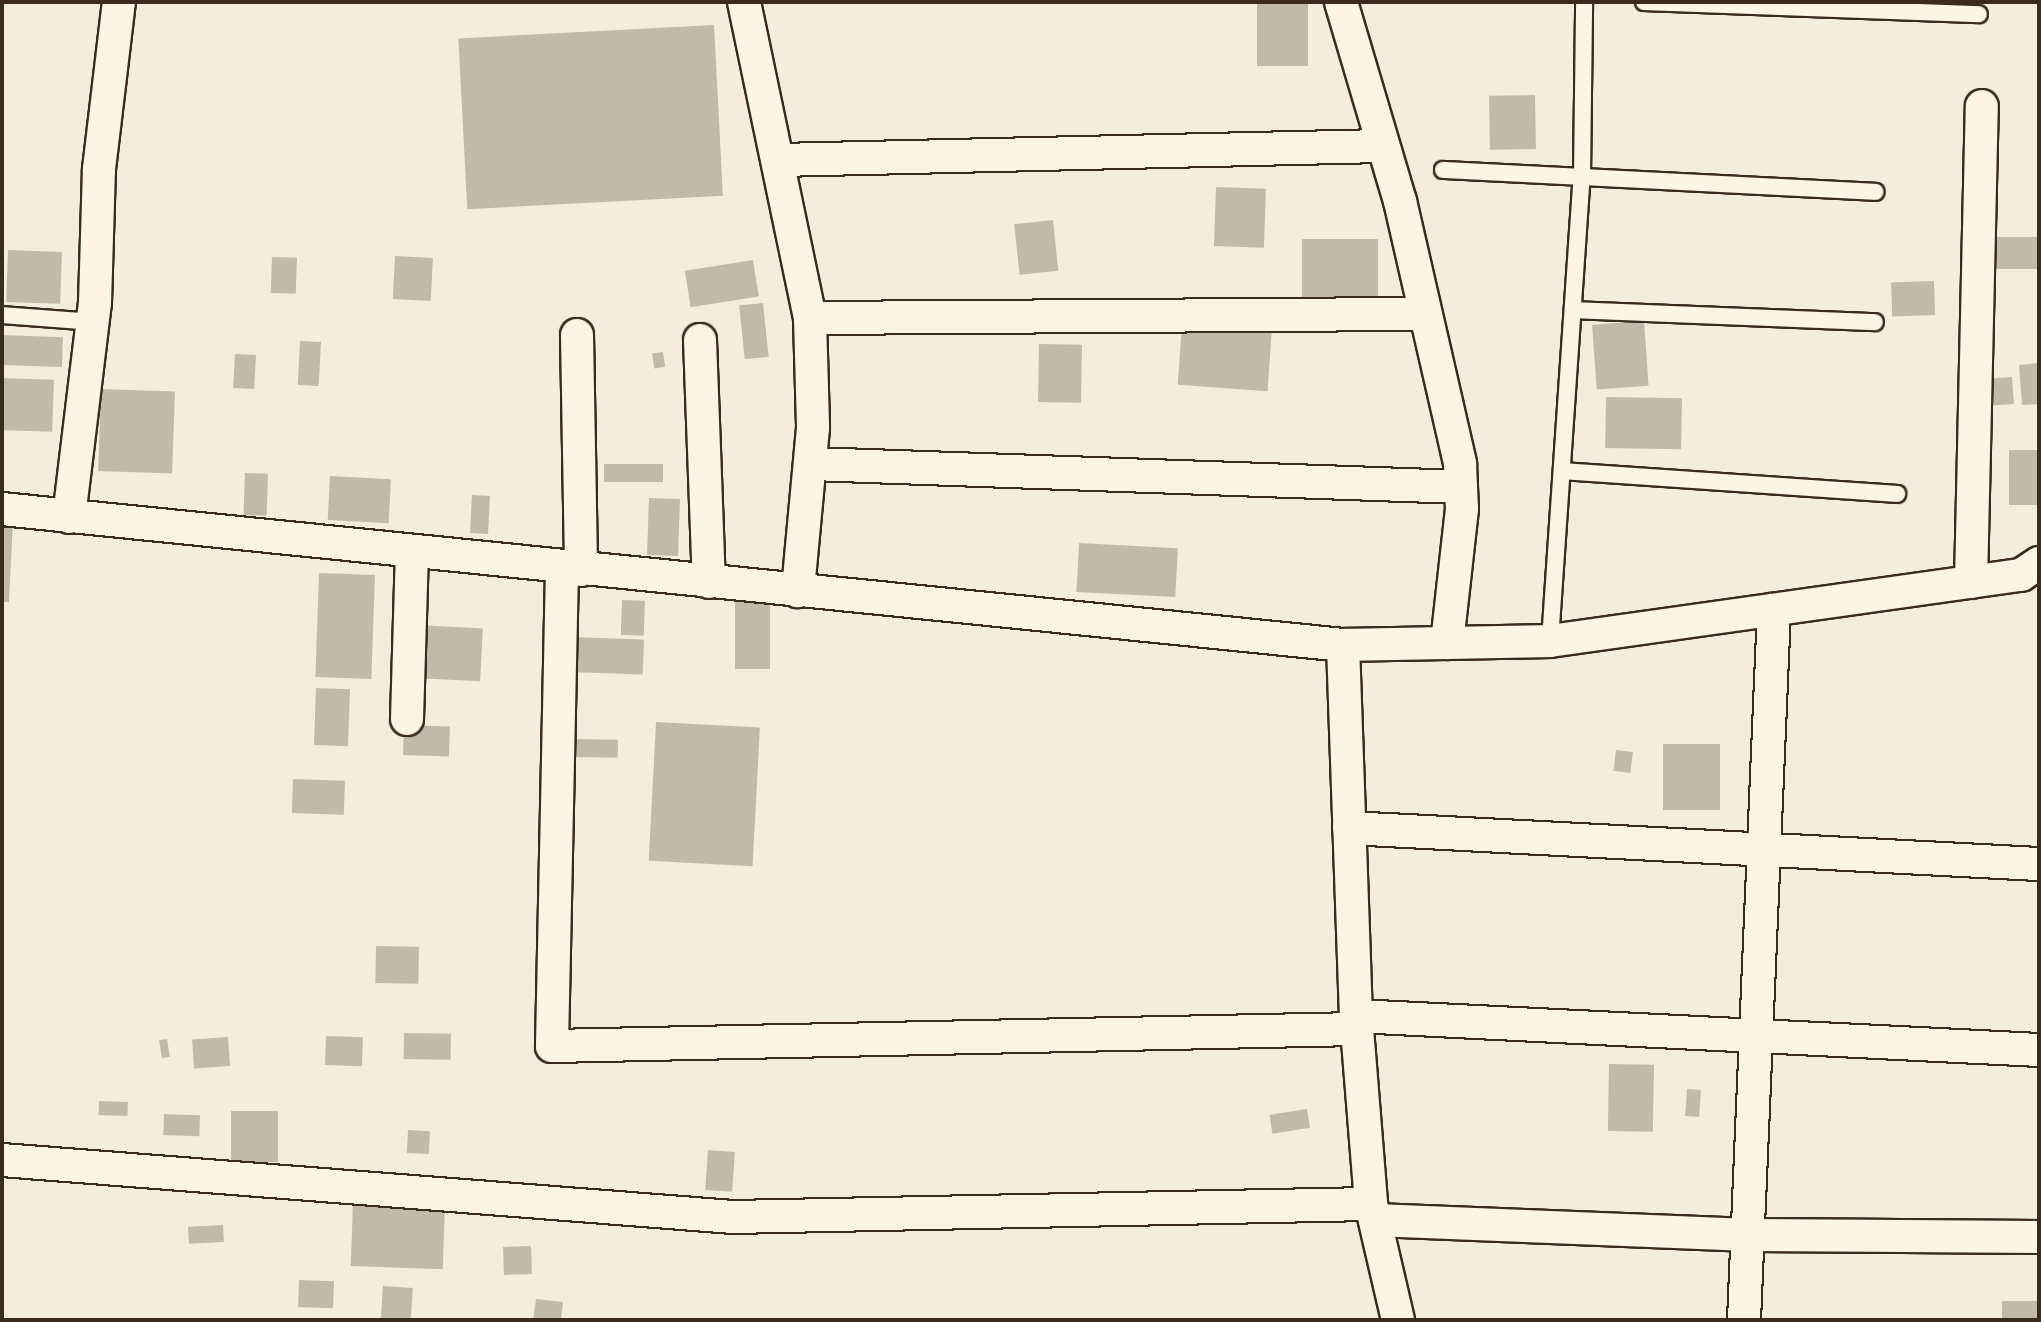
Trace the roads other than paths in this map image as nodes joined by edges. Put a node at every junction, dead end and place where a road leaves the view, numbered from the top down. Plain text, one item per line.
1 (119, 2) edge
2 (744, 2) edge
3 (1341, 2) edge
4 (1584, 2) edge
5 (1644, 2) edge
6 (1979, 14) dead end
7 (1982, 106) dead end
8 (1381, 146) junction
9 (779, 159) junction
10 (1443, 170) dead end
11 (1582, 176) junction
12 (1875, 192) dead end
13 (1573, 310) junction
14 (1421, 314) junction
15 (2, 315) edge
16 (810, 318) junction
17 (1875, 321) dead end
18 (93, 322) junction
19 (577, 335) dead end
20 (699, 340) dead end
21 (812, 464) junction
22 (1562, 471) junction
23 (1461, 486) junction
24 (1897, 494) dead end
25 (2, 509) edge
26 (69, 517) junction
27 (412, 552) junction
28 (2039, 563) edge
29 (571, 569) junction
30 (709, 582) junction
31 (1972, 582) junction
32 (798, 591) junction
33 (1774, 610) junction
34 (1550, 641) junction
35 (1447, 643) junction
36 (1343, 645) junction
37 (407, 719) dead end
38 (1349, 828) junction
39 (1766, 851) junction
40 (2039, 864) edge
41 (1357, 1023) junction
42 (1760, 1036) junction
43 (2039, 1049) edge
44 (2, 1160) edge
45 (1373, 1212) junction
46 (1749, 1235) junction
47 (2039, 1237) edge
48 (1398, 1320) edge
49 (1744, 1320) edge

1 - 18 street
2 - 9 street
3 - 8 street
4 - 11 lane
5 - 6 lane
7 - 31 street
8 - 9 street
8 - 14 street
9 - 16 street
10 - 11 lane
11 - 12 lane
11 - 13 lane
13 - 17 lane
13 - 22 lane
14 - 16 street
14 - 23 street
15 - 18 lane
16 - 21 street
18 - 26 street
19 - 29 street
20 - 30 street
21 - 23 street
21 - 32 street
22 - 24 lane
22 - 34 lane
23 - 35 street
25 - 26 street
26 - 27 street
27 - 29 street
27 - 37 street
28 - 31 street
29 - 30 street
29 - 41 street
30 - 32 street
31 - 33 street
32 - 36 street
33 - 34 street
33 - 39 street
34 - 35 street
35 - 36 street
36 - 38 street
38 - 39 street
38 - 41 street
39 - 40 street
39 - 42 street
41 - 42 street
41 - 45 street
42 - 43 street
42 - 46 street
44 - 45 street
45 - 46 street
45 - 48 street
46 - 47 street
46 - 49 street

